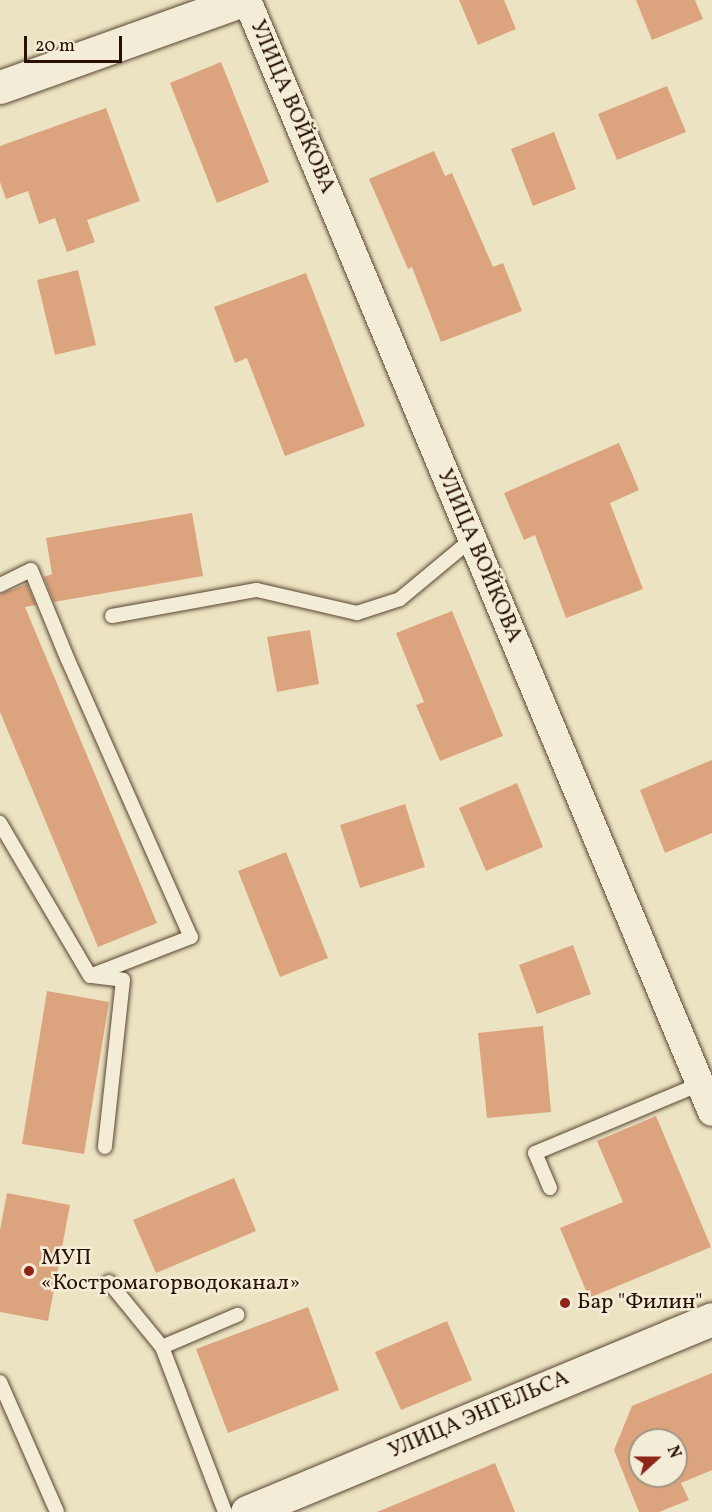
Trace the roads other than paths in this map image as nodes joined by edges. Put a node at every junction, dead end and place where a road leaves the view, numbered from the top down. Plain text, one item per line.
1 (245, 0) edge
2 (0, 87) edge
3 (472, 539) junction
4 (0, 585) edge
5 (112, 616) dead end
6 (0, 823) edge
7 (90, 976) junction
8 (700, 1084) junction
9 (712, 1112) edge
10 (105, 1147) dead end
11 (550, 1188) dead end
12 (109, 1282) dead end
13 (237, 1315) dead end
14 (712, 1319) edge
15 (162, 1347) junction
16 (0, 1382) edge
17 (57, 1512) edge
18 (225, 1512) edge
19 (247, 1512) edge

1 - 2 main road
1 - 3 street, УЛИЦА ВОЙКОВА
3 - 5 lane
3 - 8 street, УЛИЦА ВОЙКОВА
4 - 7 lane
6 - 7 lane
7 - 10 lane
8 - 9 street, УЛИЦА ВОЙКОВА
8 - 11 lane
12 - 15 lane
13 - 15 lane
14 - 19 main road, УЛИЦА ЭНГЕЛЬСА
15 - 18 lane
16 - 17 lane

